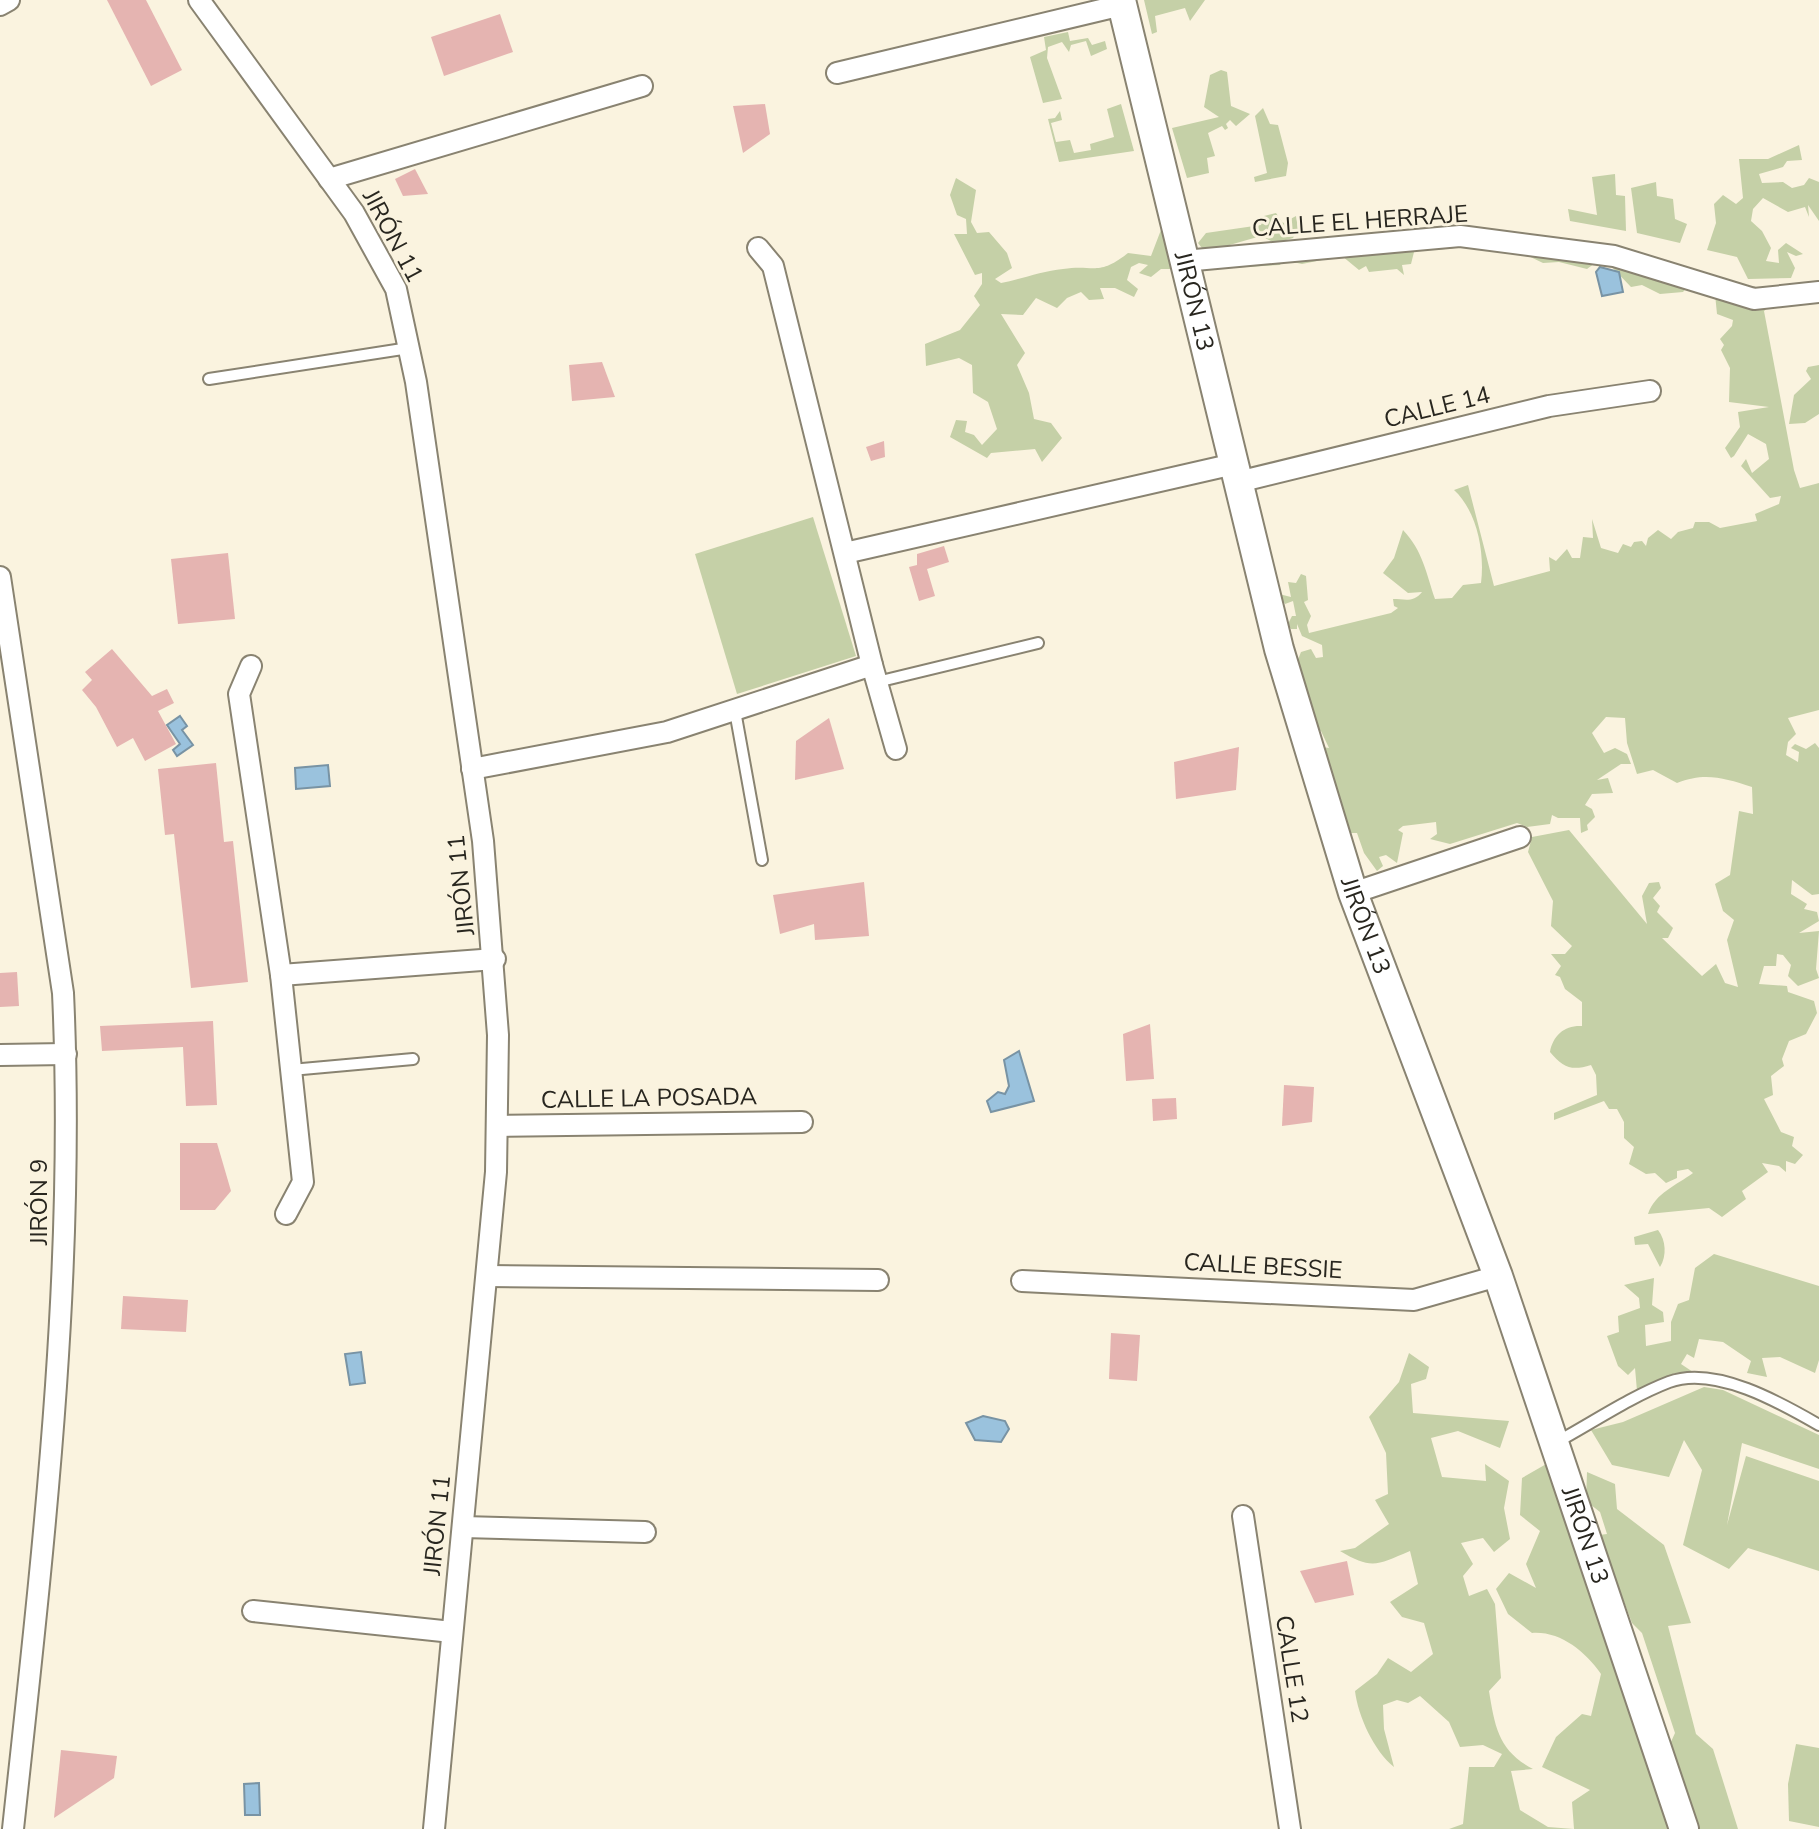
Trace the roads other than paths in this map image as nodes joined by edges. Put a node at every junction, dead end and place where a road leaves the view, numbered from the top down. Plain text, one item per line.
1 (9, 0) edge
2 (199, 0) edge
3 (1121, 2) edge
4 (0, 5) edge
5 (837, 73) dead end
6 (642, 86) dead end
7 (329, 179) junction
8 (758, 248) dead end
9 (1184, 261) junction
10 (1819, 292) edge
11 (410, 348) junction
12 (209, 379) dead end
13 (1650, 391) dead end
14 (1236, 473) junction
15 (845, 553) junction
16 (0, 577) edge
17 (1038, 643) dead end
18 (251, 666) dead end
19 (874, 674) junction
20 (735, 711) junction
21 (896, 749) dead end
22 (472, 769) junction
23 (1520, 837) dead end
24 (762, 860) dead end
25 (1353, 893) junction
26 (495, 959) junction
27 (281, 975) junction
28 (66, 1054) junction
29 (0, 1055) edge
30 (413, 1059) dead end
31 (291, 1070) junction
32 (802, 1122) dead end
33 (497, 1126) junction
34 (286, 1214) dead end
35 (487, 1276) junction
36 (1498, 1276) junction
37 (878, 1280) dead end
38 (1022, 1281) dead end
39 (1819, 1425) edge
40 (1555, 1443) junction
41 (1243, 1516) dead end
42 (463, 1527) junction
43 (645, 1532) dead end
44 (253, 1611) dead end
45 (452, 1632) junction
46 (13, 1829) edge
47 (434, 1829) edge
48 (1290, 1829) edge
49 (1684, 1829) edge

1 - 4 street
2 - 7 street, JIRÓN 11
3 - 5 street
3 - 9 street, JIRÓN 13
6 - 7 street
7 - 11 street, JIRÓN 11
8 - 15 street
9 - 10 street, CALLE EL HERRAJE
9 - 14 street, JIRÓN 13
11 - 12 lane
11 - 22 street, JIRÓN 11
13 - 14 street, CALLE 14
14 - 15 street, CALLE 14
14 - 25 street, JIRÓN 13
15 - 19 street
16 - 28 street, JIRÓN 9
17 - 19 lane
18 - 27 street
19 - 20 street
19 - 21 street
20 - 22 street
20 - 24 lane
22 - 26 street, JIRÓN 11
23 - 25 street
25 - 36 street, JIRÓN 13
26 - 27 street
26 - 33 street, JIRÓN 11
27 - 31 street
28 - 29 street
28 - 46 street, JIRÓN 9
30 - 31 lane
31 - 34 street
32 - 33 street, CALLE LA POSADA
33 - 35 street, JIRÓN 11
35 - 37 street
35 - 42 street, JIRÓN 11
36 - 38 street, CALLE BESSIE
36 - 40 street, JIRÓN 13
39 - 40 lane
40 - 49 street, JIRÓN 13
41 - 48 street, CALLE 12
42 - 43 street
42 - 45 street, JIRÓN 11
44 - 45 street
45 - 47 street, JIRÓN 11

